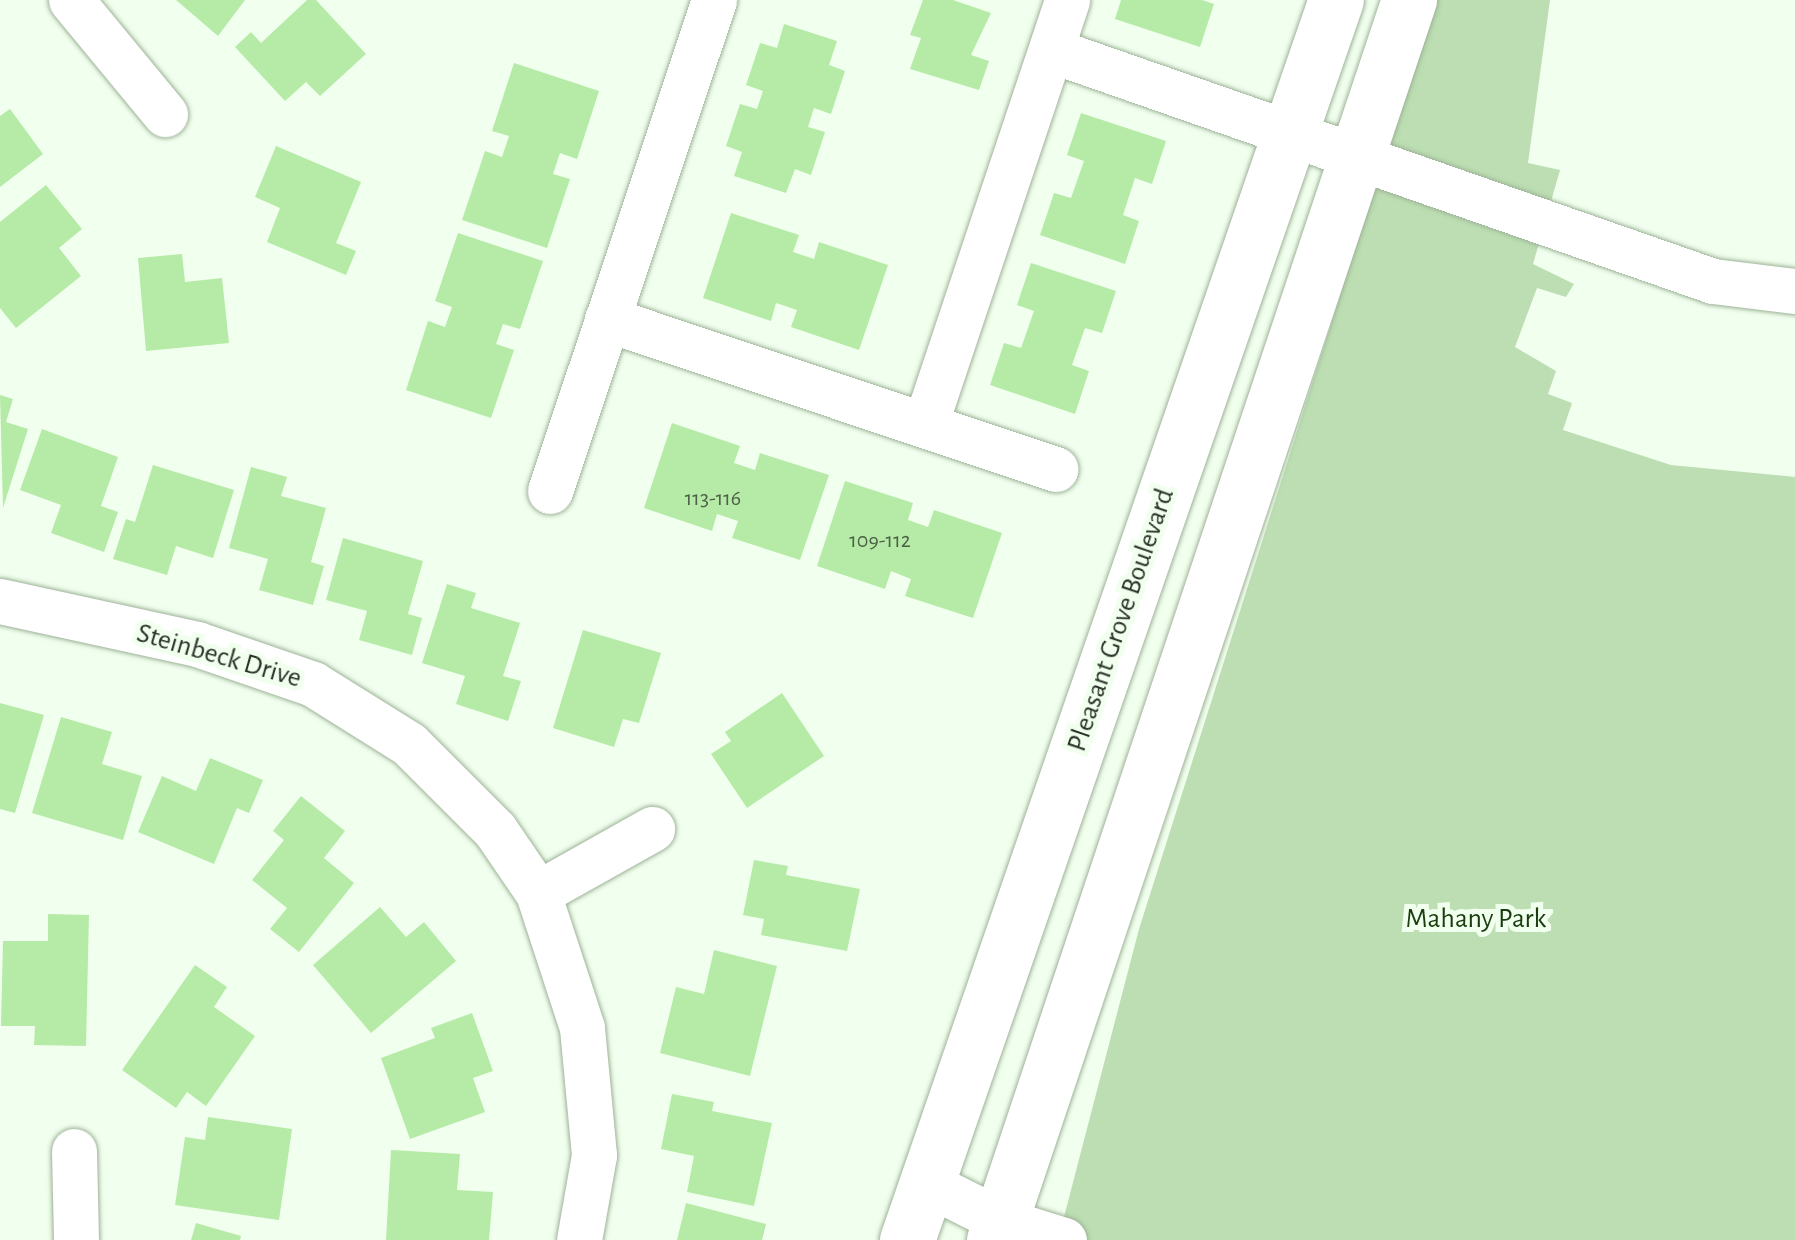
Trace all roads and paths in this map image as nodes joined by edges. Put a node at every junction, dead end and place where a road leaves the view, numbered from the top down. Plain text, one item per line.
1 (71, 0) edge
2 (714, 0) edge
3 (1067, 0) edge
4 (1336, 0) edge
5 (1409, 0) edge
6 (1050, 50) junction
7 (165, 114) dead end
8 (1292, 131) junction
9 (1353, 160) junction
10 (1795, 291) edge
11 (608, 319) junction
12 (925, 425) junction
13 (1056, 469) dead end
14 (550, 490) dead end
15 (0, 600) edge
16 (652, 829) dead end
17 (538, 893) junction
18 (74, 1151) dead end
19 (926, 1183) junction
20 (997, 1230) edge
21 (76, 1240) edge
22 (579, 1240) edge
23 (907, 1240) edge
24 (1064, 1240) edge

1 - 7 street
2 - 11 street
3 - 6 street
4 - 8 main road, Pleasant Grove Boulevard
5 - 9 main road
6 - 8 street
6 - 12 street
8 - 9 street
8 - 19 main road, Pleasant Grove Boulevard
9 - 10 street
9 - 20 main road
11 - 12 street
11 - 14 street
12 - 13 street
15 - 17 street, Steinbeck Drive
16 - 17 street
17 - 22 street, Steinbeck Drive
18 - 21 street
19 - 20 street
19 - 23 main road, Pleasant Grove Boulevard
20 - 24 street

